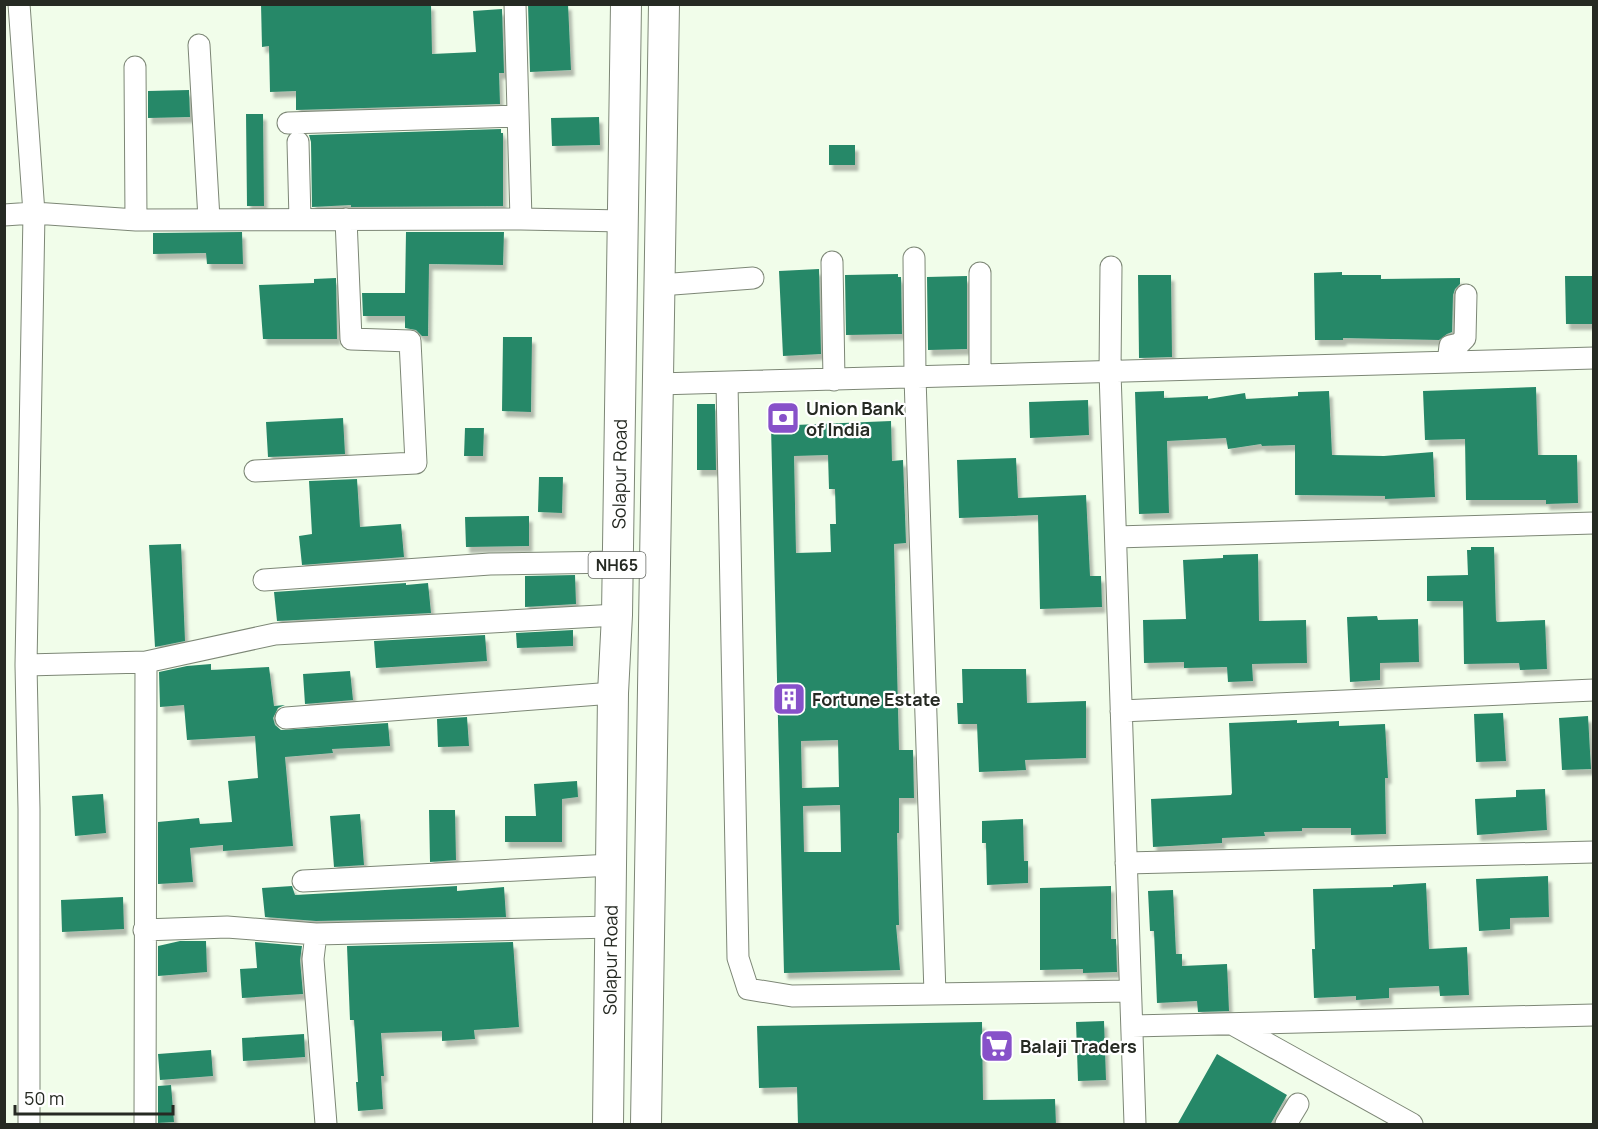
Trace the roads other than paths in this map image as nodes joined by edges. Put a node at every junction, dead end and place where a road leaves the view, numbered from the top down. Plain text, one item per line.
1 (19, 4) edge
2 (515, 4) edge
3 (626, 4) edge
4 (664, 4) edge
5 (199, 45) dead end
6 (135, 67) dead end
7 (518, 116) junction
8 (288, 123) dead end
9 (297, 142) dead end
10 (34, 213) junction
11 (7, 215) edge
12 (209, 219) junction
13 (300, 219) junction
14 (346, 219) junction
15 (521, 219) junction
16 (136, 220) junction
17 (623, 221) junction
18 (914, 258) dead end
19 (832, 262) dead end
20 (1111, 267) dead end
21 (980, 273) dead end
22 (753, 278) dead end
23 (660, 285) junction
24 (1466, 295) dead end
25 (1593, 358) edge
26 (1448, 362) junction
27 (1110, 372) junction
28 (980, 375) junction
29 (915, 377) junction
30 (834, 380) junction
31 (727, 383) junction
32 (658, 384) junction
33 (255, 471) dead end
34 (1593, 523) edge
35 (1116, 537) junction
36 (617, 562) junction
37 (264, 580) dead end
38 (616, 615) junction
39 (146, 662) junction
40 (26, 665) junction
41 (1593, 690) edge
42 (613, 693) junction
43 (1121, 711) junction
44 (286, 718) dead end
45 (1593, 852) edge
46 (1126, 863) junction
47 (612, 865) junction
48 (303, 881) dead end
49 (611, 927) junction
50 (144, 930) junction
51 (316, 934) junction
52 (1130, 991) junction
53 (935, 994) junction
54 (1593, 1015) edge
55 (1232, 1024) junction
56 (1132, 1026) junction
57 (1298, 1104) dead end
58 (29, 1125) edge
59 (145, 1125) edge
60 (326, 1125) edge
61 (608, 1125) edge
62 (646, 1125) edge
63 (1134, 1125) edge
64 (1286, 1125) edge
65 (1412, 1125) edge

1 - 10 street
2 - 7 street
3 - 17 highway, Solapur Road / NH65
4 - 23 highway, Solapur Road / NH65
5 - 12 street
6 - 16 street
7 - 8 street
7 - 15 street
9 - 13 street
10 - 11 street
10 - 16 street
10 - 40 street
12 - 13 street
12 - 16 street
13 - 14 street
14 - 15 street
14 - 33 street
15 - 17 street
17 - 36 highway, Solapur Road / NH65
18 - 29 street
19 - 30 street
20 - 27 street
21 - 28 street
22 - 23 street
23 - 32 highway, Solapur Road / NH65
24 - 26 street
25 - 26 street
26 - 27 street
27 - 28 street
27 - 35 street
28 - 29 street
29 - 30 street
29 - 53 street
30 - 31 street
31 - 32 street
31 - 53 street
32 - 62 highway, Solapur Road / NH65
34 - 35 street
35 - 43 street
36 - 37 street
36 - 38 highway, Solapur Road / NH65
38 - 39 street
38 - 42 highway, Solapur Road / NH65
39 - 40 street
39 - 50 street
40 - 58 street
41 - 43 street
42 - 44 street
42 - 47 highway, Solapur Road / NH65
43 - 46 street
45 - 46 street
46 - 52 street
47 - 48 street
47 - 49 highway, Solapur Road / NH65
49 - 51 street
49 - 61 highway, Solapur Road / NH65
50 - 51 street
50 - 59 street
51 - 60 street
52 - 53 street
52 - 56 street
54 - 55 street
55 - 56 street
55 - 65 street
56 - 63 street
57 - 64 street

